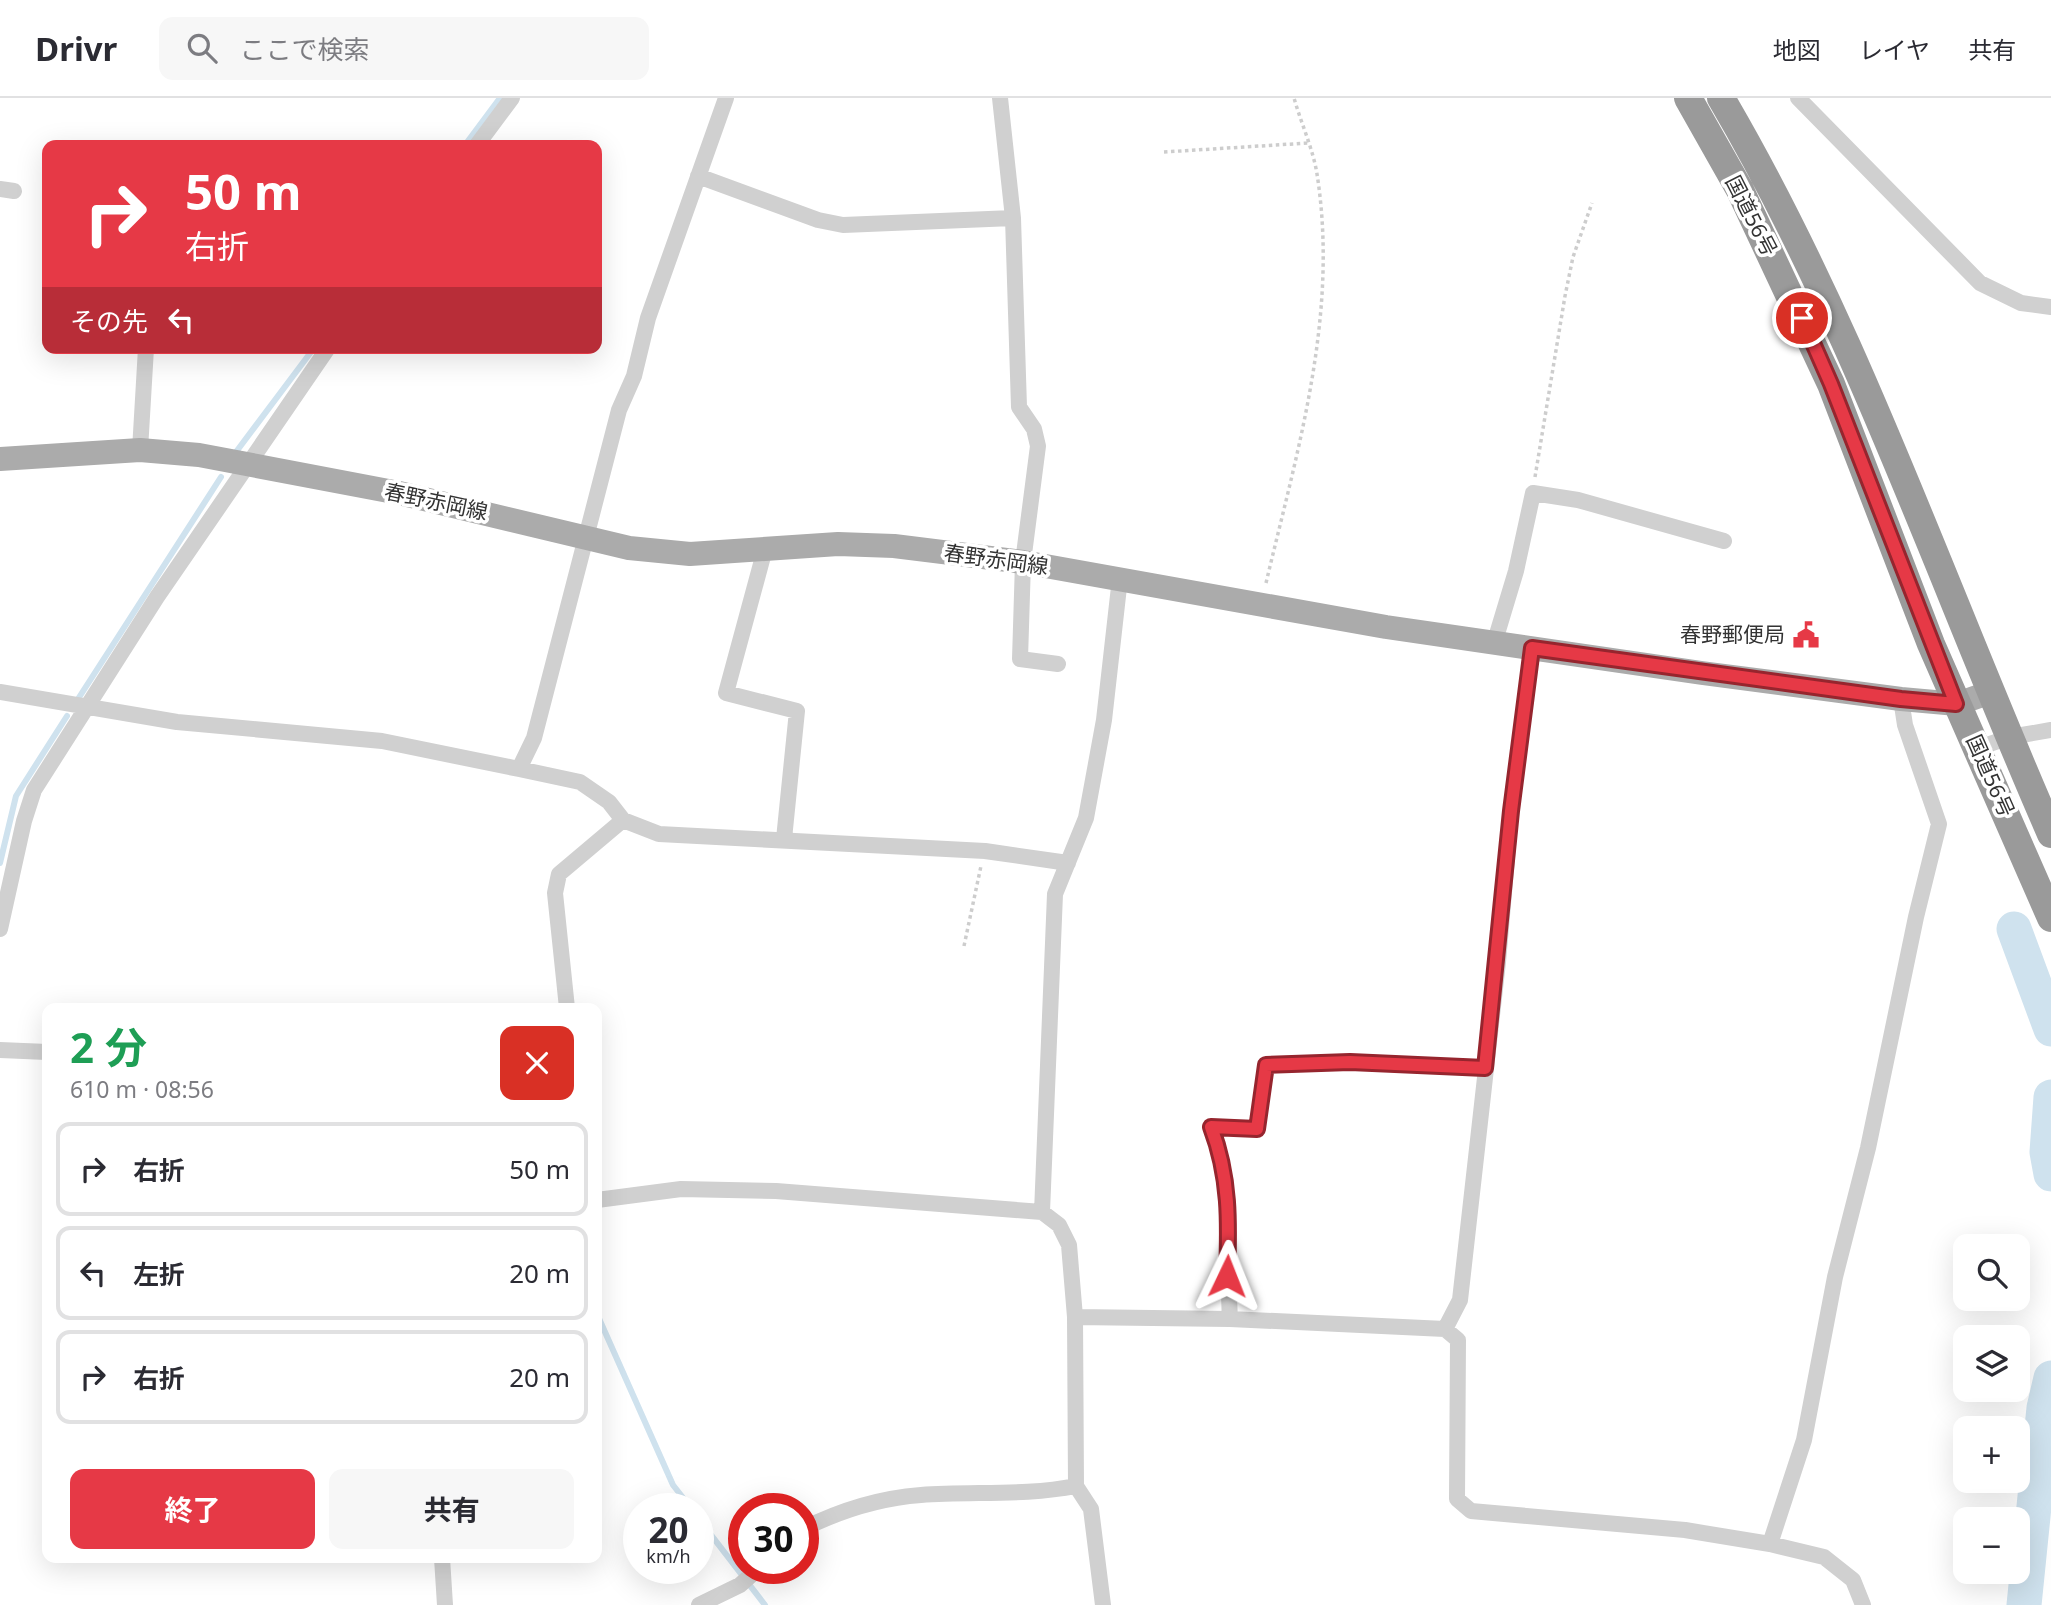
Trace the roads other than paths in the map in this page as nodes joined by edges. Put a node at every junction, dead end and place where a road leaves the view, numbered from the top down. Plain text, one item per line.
1 (512, 98) edge
2 (726, 98) edge
3 (1000, 98) edge
4 (1688, 98) edge
5 (1721, 98) edge
6 (1798, 98) edge
7 (481, 140) edge
8 (698, 176) junction
9 (1013, 218) junction
10 (2051, 307) edge
11 (146, 354) edge
12 (324, 354) edge
13 (140, 450) junction
14 (0, 459) edge
15 (246, 465) junction
16 (585, 537) junction
17 (1724, 541) dead end
18 (765, 549) junction
19 (1023, 562) junction
20 (1120, 578) junction
21 (1494, 644) junction
22 (1532, 648) junction
23 (1058, 664) dead end
24 (0, 691) edge
25 (1990, 692) junction
26 (1901, 699) junction
27 (1956, 704) junction
28 (86, 707) junction
29 (2051, 730) edge
30 (2010, 737) junction
31 (1978, 748) junction
32 (519, 769) junction
33 (622, 820) junction
34 (2051, 834) edge
35 (784, 839) junction
36 (1068, 863) junction
37 (2051, 918) edge
38 (0, 929) edge
39 (566, 1003) edge
40 (0, 1050) edge
41 (42, 1052) edge
42 (1485, 1068) junction
43 (602, 1199) edge
44 (1042, 1212) junction
45 (1075, 1317) junction
46 (1230, 1319) junction
47 (1445, 1329) junction
48 (1076, 1486) junction
49 (819, 1521) edge
50 (1770, 1544) junction
51 (442, 1563) edge
52 (737, 1584) edge
53 (445, 1605) edge
54 (699, 1605) edge
55 (1103, 1605) edge
56 (1863, 1605) edge

1 - 7 street
2 - 8 street
3 - 9 street
4 - 27 highway, 国道56号
5 - 25 highway, 国道56号
6 - 10 street
8 - 9 street
8 - 16 street
9 - 19 street
11 - 13 street
12 - 15 street
13 - 14 main road, 春野赤岡線
13 - 15 main road, 春野赤岡線
15 - 16 main road, 春野赤岡線
15 - 28 street
16 - 18 main road, 春野赤岡線
16 - 32 street
17 - 21 street
18 - 19 main road, 春野赤岡線
18 - 35 street
19 - 20 main road, 春野赤岡線
19 - 23 street
20 - 21 main road, 春野赤岡線
20 - 36 street
21 - 22 main road, 春野赤岡線
22 - 26 main road, 春野赤岡線
22 - 42 street
24 - 28 street
25 - 27 main road, 春野赤岡線
25 - 30 highway, 国道56号
26 - 27 main road, 春野赤岡線
26 - 50 street
27 - 31 highway, 国道56号
28 - 32 street
28 - 38 street
29 - 30 street
30 - 31 street
30 - 34 highway, 国道56号
31 - 37 highway, 国道56号
32 - 33 street
33 - 35 street
33 - 39 street
35 - 36 street
36 - 44 street
40 - 41 street
42 - 46 street
42 - 47 street
43 - 44 street
44 - 45 street
45 - 46 street
45 - 48 street
46 - 47 street
47 - 50 street
48 - 49 street
48 - 55 street
50 - 56 street
51 - 53 street
52 - 54 street

